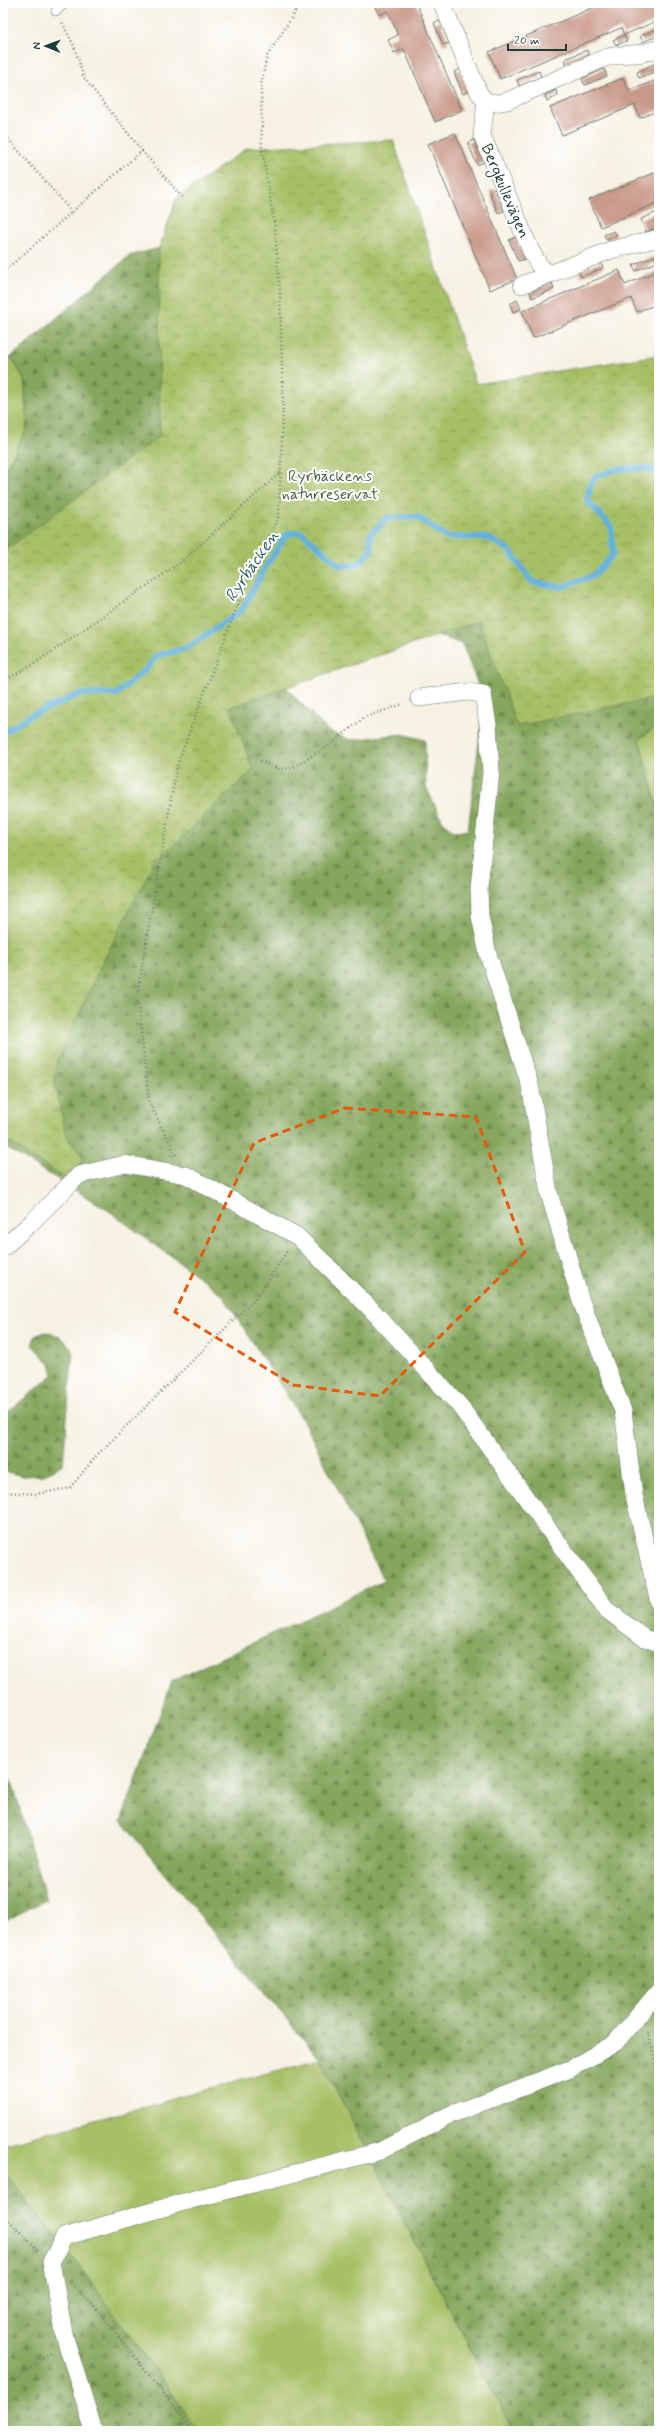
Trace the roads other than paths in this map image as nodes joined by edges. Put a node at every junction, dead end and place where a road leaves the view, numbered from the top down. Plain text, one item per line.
1 (65, 3) edge
2 (442, 3) edge
3 (56, 11) road end
4 (659, 48) edge
5 (486, 101) junction
6 (659, 238) edge
7 (549, 274) junction
8 (522, 285) dead end
9 (419, 698) road end
10 (3, 1248) edge
11 (659, 1603) edge
12 (659, 1642) edge
13 (659, 1991) edge
14 (94, 2431) edge

1 - 3 lane
2 - 5 street
4 - 5 street
5 - 7 street, Bergkullevägen
6 - 7 street
7 - 8 street
9 - 11 street
10 - 12 street
13 - 14 street

